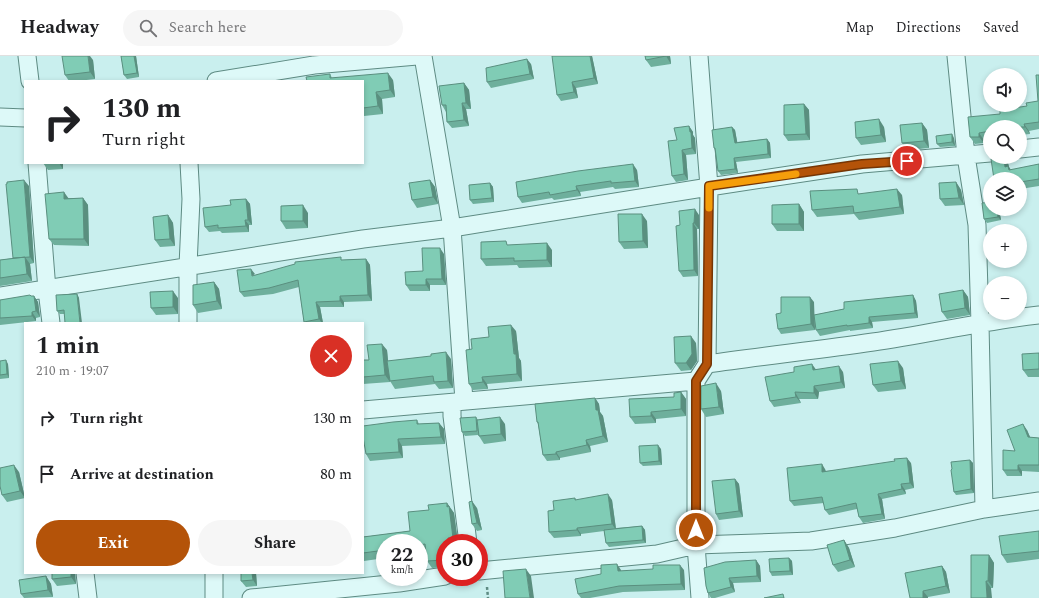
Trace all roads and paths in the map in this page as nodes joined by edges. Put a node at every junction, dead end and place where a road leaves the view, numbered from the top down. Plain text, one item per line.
1 (27, 56) edge
2 (417, 56) edge
3 (423, 56) edge
4 (699, 56) edge
5 (956, 56) edge
6 (30, 80) edge
7 (222, 80) edge
8 (0, 117) edge
9 (24, 118) edge
10 (1039, 147) edge
11 (1027, 148) edge
12 (983, 154) edge
13 (966, 156) junction
14 (37, 164) edge
15 (189, 164) edge
16 (709, 186) junction
17 (452, 228) junction
18 (188, 266) junction
19 (46, 290) junction
20 (0, 296) edge
21 (1039, 315) edge
22 (51, 322) edge
23 (188, 322) edge
24 (980, 324) junction
25 (707, 364) junction
26 (696, 381) junction
27 (458, 402) junction
28 (364, 410) edge
29 (1039, 501) edge
30 (984, 509) junction
31 (467, 534) edge
32 (696, 545) junction
33 (488, 570) edge
34 (85, 574) edge
35 (214, 574) edge
36 (436, 577) edge
37 (88, 598) edge
38 (214, 598) edge
39 (251, 598) edge
40 (700, 598) edge

1 - 6 street
2 - 7 street
3 - 17 street
4 - 16 street
5 - 13 street
8 - 9 street
10 - 11 street
12 - 13 street
13 - 16 street
13 - 24 street
14 - 19 street
15 - 18 street
16 - 17 street
16 - 25 street
17 - 18 street
17 - 27 street
18 - 19 street
18 - 23 street
19 - 20 street
19 - 22 street
21 - 24 street
24 - 25 street
24 - 30 street
25 - 26 street
26 - 27 street
26 - 32 street
27 - 28 street
27 - 31 street
29 - 30 street
30 - 32 street
32 - 33 street
32 - 40 street
34 - 37 street
35 - 38 street
36 - 39 street

